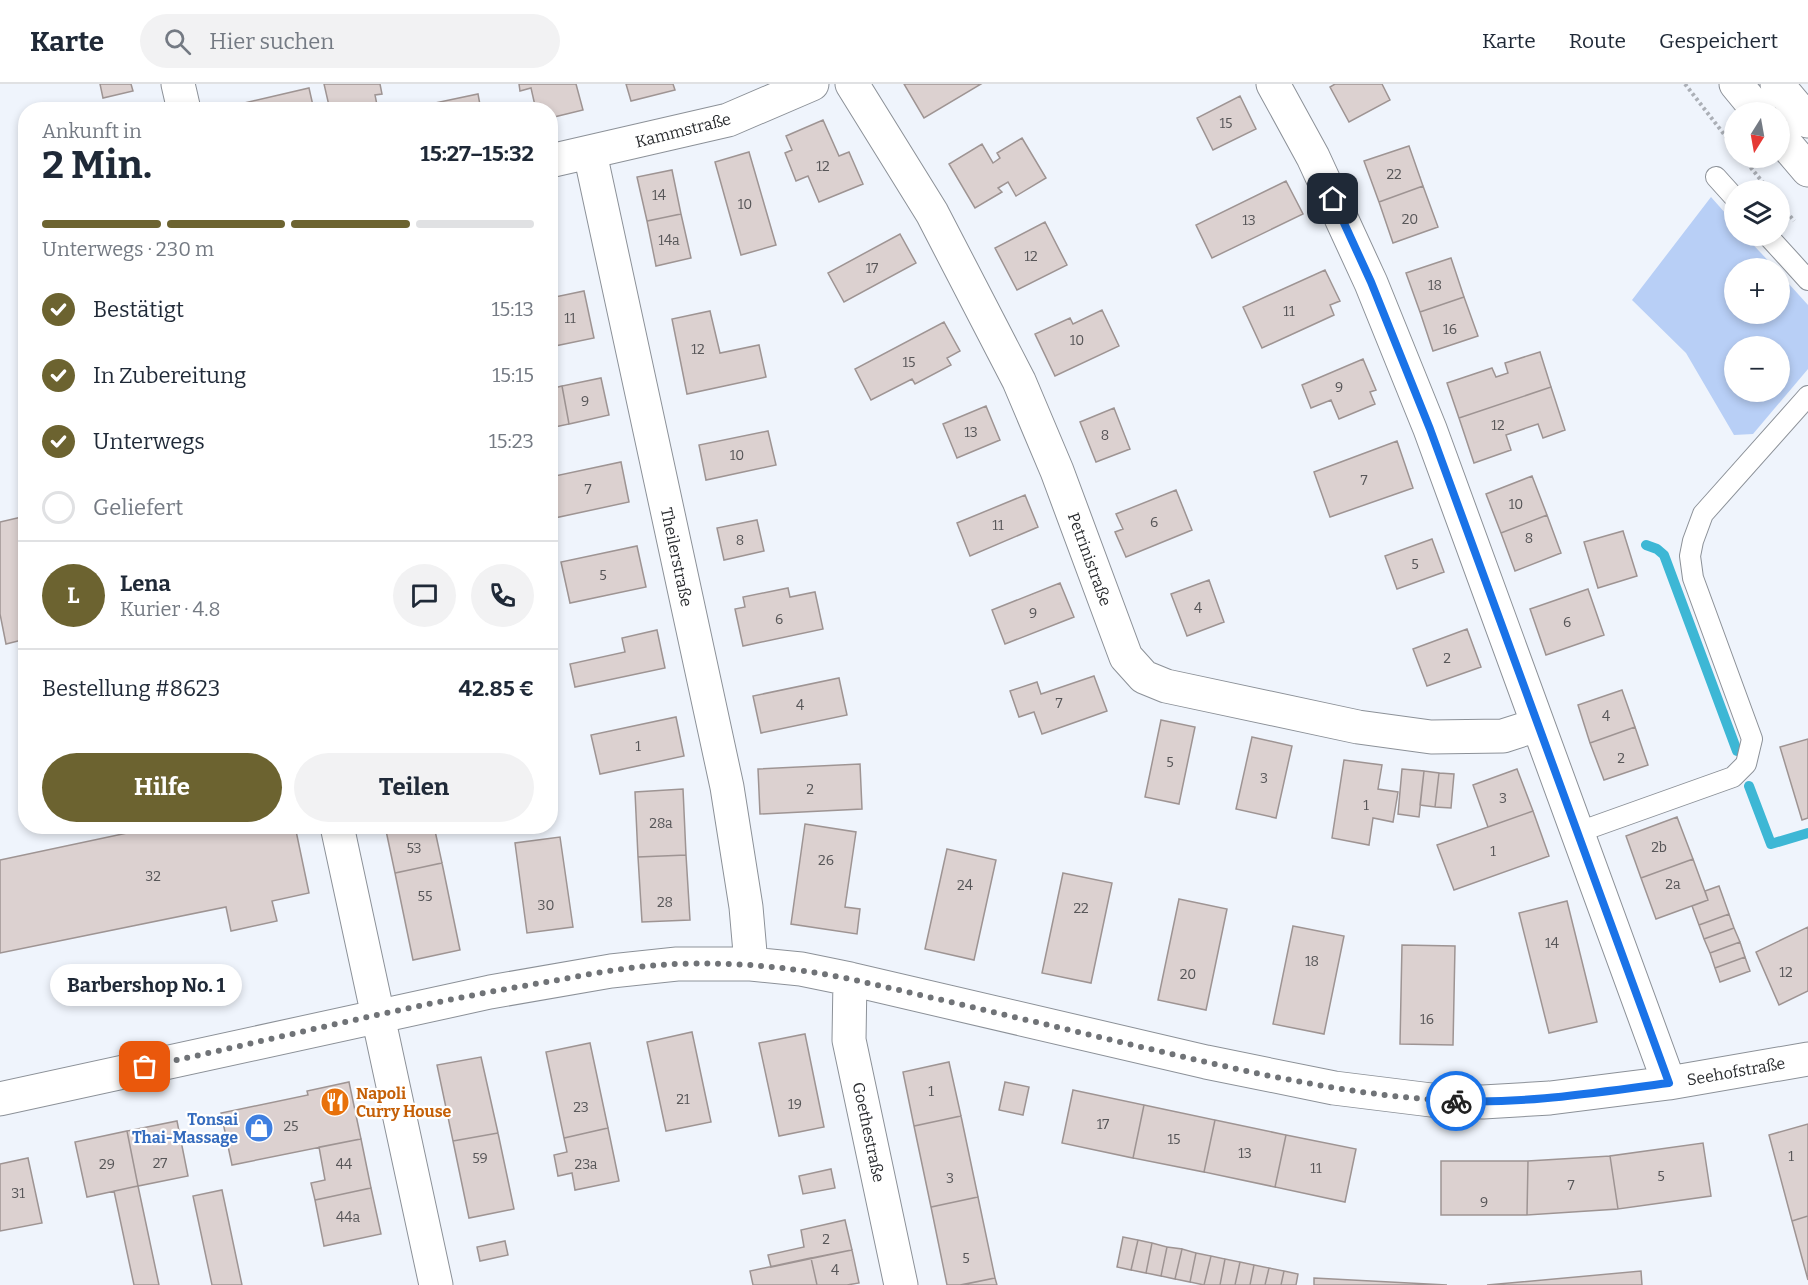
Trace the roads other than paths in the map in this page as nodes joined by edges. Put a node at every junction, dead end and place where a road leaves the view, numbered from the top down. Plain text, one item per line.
1 (178, 84) edge
2 (812, 84) edge
3 (852, 84) edge
4 (1273, 84) edge
5 (1736, 84) edge
6 (1777, 84) edge
7 (182, 102) edge
8 (1751, 102) edge
9 (1808, 121) edge
10 (1790, 149) edge
11 (590, 153) junction
12 (558, 159) edge
13 (1808, 170) edge
14 (1716, 177) dead end
15 (1724, 186) edge
16 (1777, 246) edge
17 (1808, 280) edge
18 (1808, 396) edge
19 (1537, 725) junction
20 (1576, 833) junction
21 (339, 834) edge
22 (751, 964) junction
23 (850, 979) junction
24 (378, 1015) junction
25 (1808, 1059) edge
26 (1669, 1083) junction
27 (0, 1099) edge
28 (436, 1285) edge
29 (901, 1285) edge

1 - 7 street
2 - 11 street, Kammstraße
3 - 19 street, Petrinistraße
4 - 19 street
5 - 8 street
6 - 9 street
10 - 13 street
11 - 12 street, Kammstraße
11 - 22 street, Theilerstraße
14 - 15 lane
16 - 17 lane
18 - 20 lane
19 - 20 street
20 - 26 street
21 - 24 street
22 - 23 street, Seehofstraße
22 - 24 street, Seehofstraße
23 - 26 street, Seehofstraße
23 - 29 street, Goethestraße
24 - 27 street, Seehofstraße
24 - 28 street
25 - 26 street, Seehofstraße

